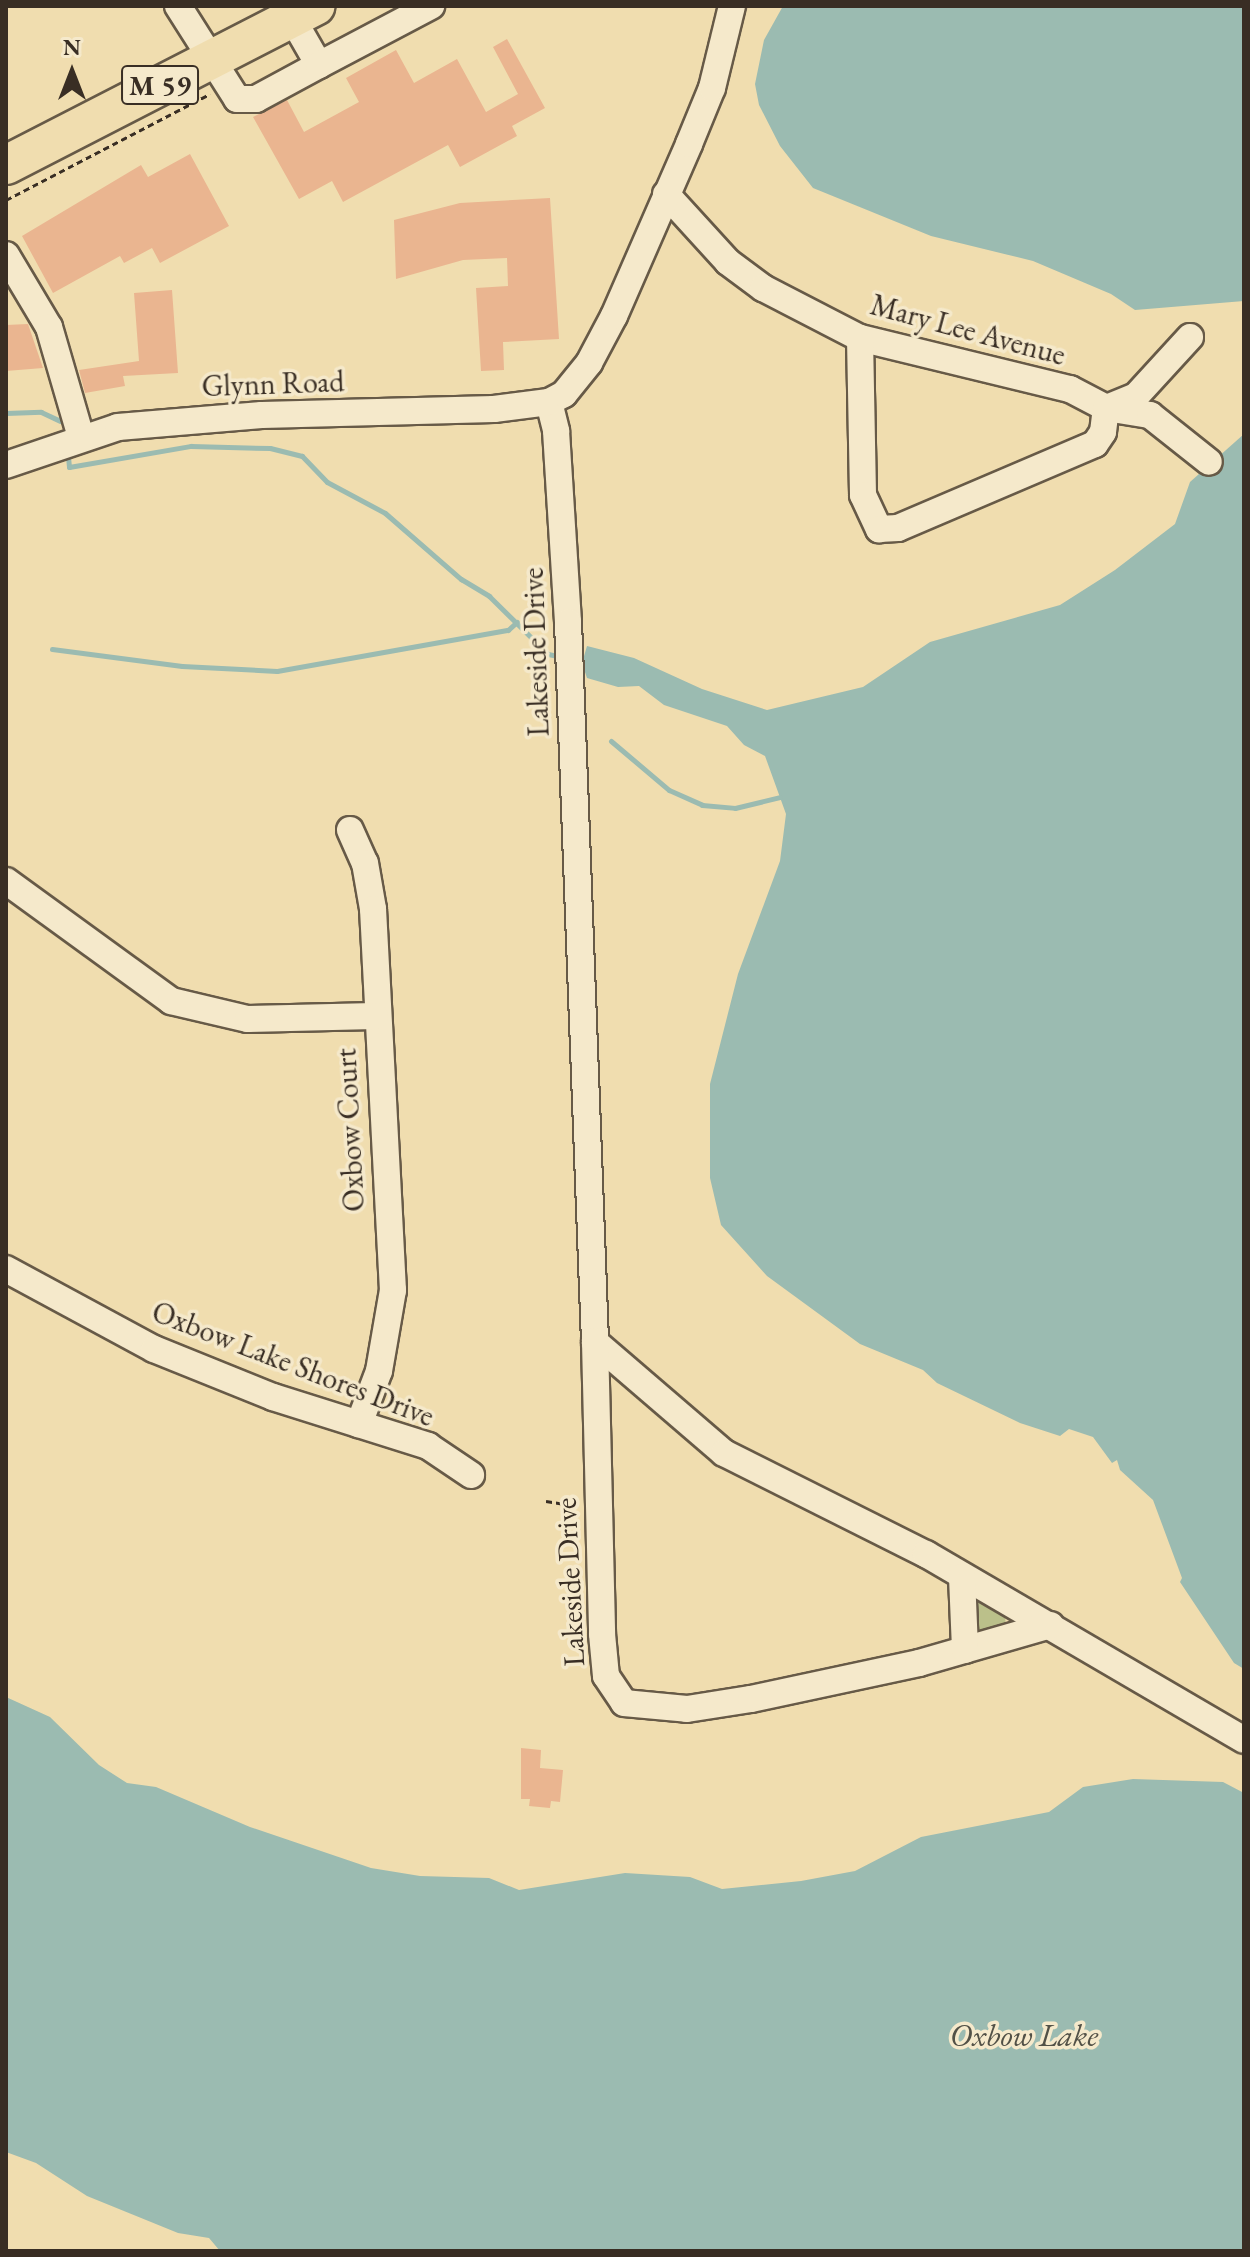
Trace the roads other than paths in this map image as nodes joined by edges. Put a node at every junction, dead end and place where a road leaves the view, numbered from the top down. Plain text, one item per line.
1 (178, 6) edge
2 (431, 6) edge
3 (732, 6) edge
4 (304, 12) edge
5 (319, 65) junction
6 (219, 72) junction
7 (6, 165) edge
8 (666, 194) junction
9 (6, 255) edge
10 (1190, 337) dead end
11 (860, 338) junction
12 (549, 402) junction
13 (1106, 408) junction
14 (81, 437) junction
15 (1209, 462) dead end
16 (6, 465) edge
17 (350, 830) dead end
18 (6, 881) edge
19 (375, 1016) junction
20 (6, 1269) edge
21 (595, 1342) junction
22 (359, 1424) junction
23 (471, 1475) dead end
24 (962, 1577) junction
25 (1051, 1625) junction
26 (965, 1650) junction
27 (1244, 1740) edge

1 - 6 street
2 - 5 street
3 - 8 street
4 - 5 street
4 - 6 highway, M 59
5 - 6 street
6 - 7 highway, M 59
8 - 11 street, Mary Lee Avenue
8 - 12 street
9 - 14 street
10 - 13 street
11 - 13 street, Mary Lee Avenue
11 - 13 street
12 - 14 street, Glynn Road
12 - 21 street, Lakeside Drive
13 - 15 street, Mary Lee Avenue
14 - 16 street, Glynn Road
17 - 19 street, Oxbow Court
18 - 19 street
19 - 22 street, Oxbow Court
20 - 22 street, Oxbow Lake Shores Drive
21 - 24 street
21 - 26 street, Lakeside Drive
22 - 23 street, Oxbow Lake Shores Drive
24 - 25 street
24 - 26 street
25 - 26 street, Lakeside Drive
25 - 27 street

